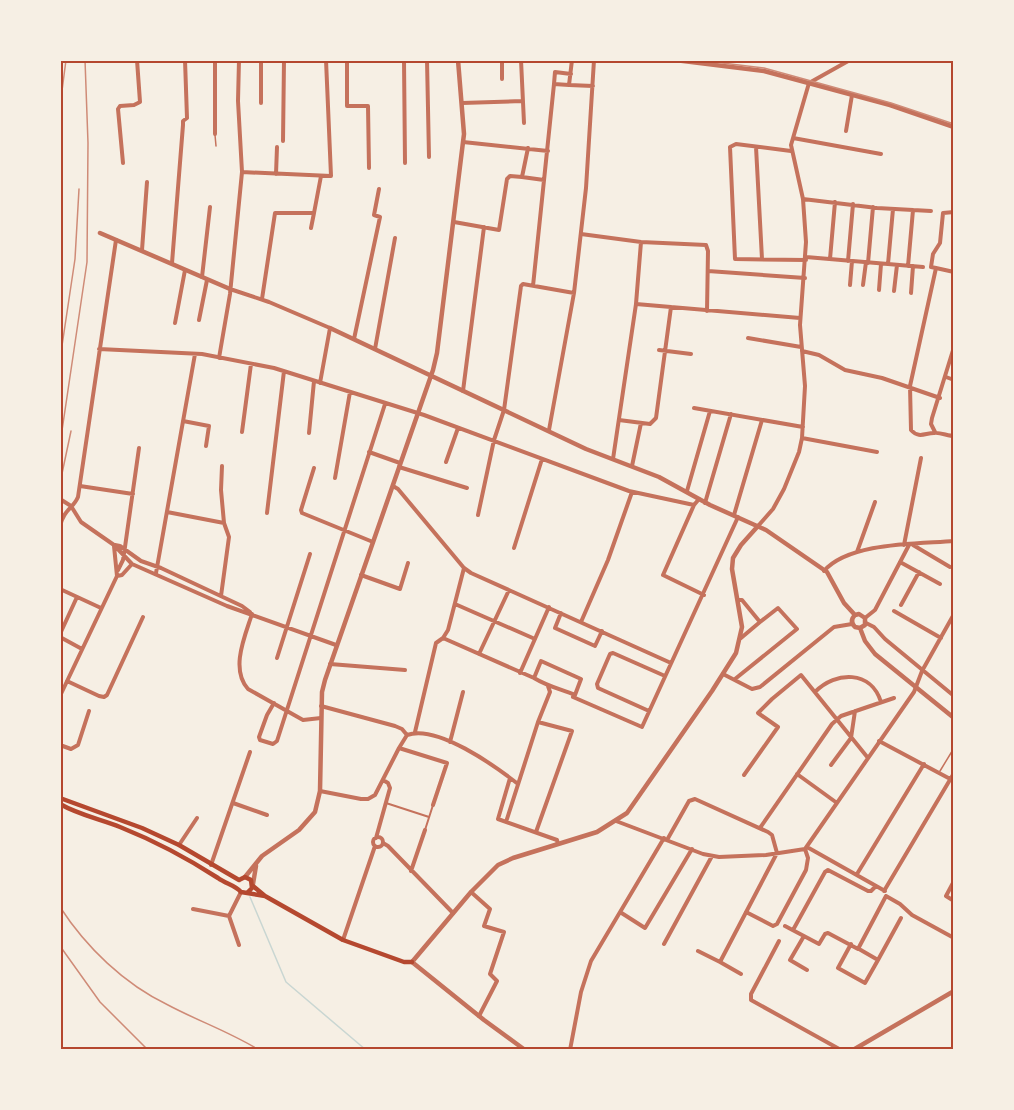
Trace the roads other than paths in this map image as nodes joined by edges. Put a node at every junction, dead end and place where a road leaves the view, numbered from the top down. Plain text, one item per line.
1 (137, 60) edge
2 (185, 60) edge
3 (215, 60) edge
4 (239, 60) edge
5 (261, 60) edge
6 (284, 60) edge
7 (326, 60) edge
8 (347, 60) edge
9 (404, 60) edge
10 (428, 60) edge
11 (458, 60) edge
12 (502, 60) edge
13 (520, 60) edge
14 (572, 60) edge
15 (594, 60) edge
16 (675, 60) edge
17 (850, 60) edge
18 (733, 63) edge
19 (571, 74) junction
20 (502, 79) dead end
21 (554, 84) junction
22 (809, 84) junction
23 (569, 85) junction
24 (592, 86) junction
25 (852, 95) junction
26 (522, 101) junction
27 (462, 103) junction
28 (261, 104) dead end
29 (524, 123) dead end
30 (954, 128) edge
31 (846, 131) dead end
32 (215, 134) joint
33 (793, 138) junction
34 (283, 141) dead end
35 (463, 142) junction
36 (216, 146) dead end
37 (277, 147) dead end
38 (756, 147) junction
39 (528, 148) junction
40 (548, 151) junction
41 (792, 151) junction
42 (881, 154) dead end
43 (429, 158) dead end
44 (123, 163) dead end
45 (405, 163) dead end
46 (369, 168) dead end
47 (242, 172) junction
48 (276, 174) junction
49 (321, 176) junction
50 (522, 177) junction
51 (544, 180) junction
52 (147, 182) dead end
53 (379, 189) dead end
54 (803, 199) junction
55 (835, 202) junction
56 (853, 204) junction
57 (873, 206) junction
58 (210, 207) dead end
59 (893, 209) junction
60 (913, 210) junction
61 (931, 211) dead end
62 (954, 212) edge
63 (314, 213) junction
64 (453, 222) junction
65 (484, 227) junction
66 (311, 228) dead end
67 (103, 234) dead end
68 (581, 234) junction
69 (395, 238) dead end
70 (116, 239) junction
71 (641, 242) junction
72 (142, 250) junction
73 (762, 259) junction
74 (806, 259) junction
75 (830, 259) junction
76 (850, 261) junction
77 (867, 262) junction
78 (172, 263) junction
79 (881, 264) junction
80 (888, 264) junction
81 (897, 265) junction
82 (911, 266) junction
83 (923, 267) dead end
84 (936, 268) junction
85 (185, 270) junction
86 (708, 271) junction
87 (954, 272) edge
88 (205, 278) junction
89 (805, 278) junction
90 (850, 285) dead end
91 (863, 285) dead end
92 (533, 286) junction
93 (230, 289) junction
94 (879, 290) dead end
95 (894, 291) dead end
96 (574, 293) junction
97 (911, 293) dead end
98 (262, 299) junction
99 (636, 304) junction
100 (670, 307) junction
101 (706, 310) junction
102 (800, 318) junction
103 (199, 320) dead end
104 (175, 323) dead end
105 (330, 328) junction
106 (748, 338) dead end
107 (354, 339) junction
108 (954, 346) edge
109 (99, 349) junction
110 (375, 349) junction
111 (802, 349) junction
112 (659, 350) dead end
113 (665, 351) junction
114 (195, 354) junction
115 (691, 354) dead end
116 (219, 358) junction
117 (251, 364) junction
118 (284, 372) junction
119 (430, 375) junction
120 (945, 377) junction
121 (954, 380) edge
122 (314, 381) junction
123 (320, 383) junction
124 (910, 386) junction
125 (463, 391) junction
126 (350, 392) junction
127 (940, 398) junction
128 (385, 403) junction
129 (694, 408) dead end
130 (504, 410) junction
131 (710, 411) junction
132 (417, 413) junction
133 (731, 414) junction
134 (619, 420) junction
135 (762, 420) junction
136 (183, 421) junction
137 (641, 423) junction
138 (803, 427) junction
139 (458, 428) junction
140 (549, 430) junction
141 (242, 432) dead end
142 (935, 432) junction
143 (309, 433) dead end
144 (954, 436) edge
145 (802, 438) junction
146 (494, 440) junction
147 (206, 446) dead end
148 (139, 448) dead end
149 (369, 452) junction
150 (877, 452) dead end
151 (921, 458) dead end
152 (542, 459) junction
153 (613, 459) junction
154 (446, 462) dead end
155 (400, 465) junction
156 (222, 466) dead end
157 (632, 466) junction
158 (314, 468) dead end
159 (335, 478) dead end
160 (80, 486) junction
161 (393, 486) junction
162 (467, 488) dead end
163 (687, 491) junction
164 (632, 492) junction
165 (133, 494) junction
166 (60, 499) edge
167 (699, 499) junction
168 (875, 501) dead end
169 (705, 503) junction
170 (694, 505) junction
171 (71, 506) junction
172 (167, 512) junction
173 (267, 513) dead end
174 (478, 515) dead end
175 (736, 516) junction
176 (224, 523) junction
177 (60, 526) edge
178 (758, 526) junction
179 (344, 531) junction
180 (954, 541) edge
181 (373, 542) junction
182 (114, 545) junction
183 (908, 545) junction
184 (514, 548) dead end
185 (125, 550) junction
186 (857, 553) junction
187 (310, 554) dead end
188 (130, 555) junction
189 (123, 556) junction
190 (900, 562) junction
191 (408, 563) dead end
192 (132, 564) junction
193 (158, 567) junction
194 (950, 567) dead end
195 (464, 568) junction
196 (117, 570) junction
197 (824, 571) junction
198 (919, 572) junction
199 (156, 573) junction
200 (361, 575) junction
201 (117, 576) junction
202 (940, 584) dead end
203 (60, 589) edge
204 (509, 589) junction
205 (704, 595) junction
206 (221, 596) junction
207 (77, 597) junction
208 (738, 600) junction
209 (455, 604) junction
210 (901, 605) dead end
211 (549, 607) junction
212 (102, 608) junction
213 (894, 611) dead end
214 (561, 613) junction
215 (252, 614) junction
216 (954, 614) edge
217 (855, 615) junction
218 (143, 617) dead end
219 (866, 620) junction
220 (495, 621) junction
221 (581, 622) junction
222 (760, 622) junction
223 (852, 624) junction
224 (952, 624) edge
225 (287, 627) junction
226 (860, 628) junction
227 (602, 632) junction
228 (310, 635) junction
229 (60, 636) edge
230 (443, 638) junction
231 (741, 638) junction
232 (941, 638) junction
233 (535, 639) junction
234 (336, 645) junction
235 (82, 649) junction
236 (479, 654) junction
237 (277, 658) dead end
238 (671, 663) junction
239 (330, 664) junction
240 (405, 670) dead end
241 (922, 671) junction
242 (520, 673) junction
243 (723, 674) junction
244 (665, 676) junction
245 (534, 678) junction
246 (735, 679) junction
247 (67, 681) junction
248 (548, 686) junction
249 (916, 687) junction
250 (463, 692) dead end
251 (815, 692) junction
252 (575, 695) junction
253 (60, 696) edge
254 (954, 696) edge
255 (894, 698) dead end
256 (881, 702) junction
257 (274, 704) junction
258 (321, 706) junction
259 (89, 711) dead end
260 (286, 711) junction
261 (649, 711) junction
262 (855, 711) junction
263 (321, 718) junction
264 (954, 718) edge
265 (837, 719) junction
266 (538, 722) junction
267 (415, 732) junction
268 (407, 735) junction
269 (851, 738) junction
270 (879, 741) junction
271 (450, 742) junction
272 (60, 745) edge
273 (399, 748) junction
274 (954, 748) edge
275 (250, 752) dead end
276 (868, 758) junction
277 (924, 764) junction
278 (831, 765) dead end
279 (940, 772) junction
280 (954, 773) edge
281 (797, 774) junction
282 (744, 775) dead end
283 (510, 778) junction
284 (952, 779) edge
285 (383, 780) junction
286 (518, 784) junction
287 (320, 791) junction
288 (60, 798) edge
289 (233, 802) junction
290 (386, 803) junction
291 (837, 803) junction
292 (60, 804) edge
293 (433, 805) joint
294 (267, 815) dead end
295 (429, 817) junction
296 (197, 819) dead end
297 (616, 821) junction
298 (506, 822) junction
299 (760, 828) junction
300 (425, 830) joint
301 (536, 832) junction
302 (376, 838) junction
303 (665, 839) junction
304 (383, 843) junction
305 (558, 844) junction
306 (179, 846) junction
307 (375, 846) junction
308 (806, 848) junction
309 (692, 849) junction
310 (777, 853) junction
311 (712, 856) junction
312 (257, 863) junction
313 (211, 865) junction
314 (411, 871) junction
315 (857, 874) junction
316 (245, 877) junction
317 (239, 880) junction
318 (954, 880) edge
319 (253, 885) junction
320 (876, 886) junction
321 (239, 889) junction
322 (884, 891) junction
323 (248, 892) junction
324 (471, 892) junction
325 (265, 896) junction
326 (886, 896) junction
327 (954, 901) edge
328 (193, 909) dead end
329 (620, 912) junction
330 (746, 912) junction
331 (453, 913) junction
332 (229, 916) junction
333 (901, 918) dead end
334 (785, 926) dead end
335 (793, 930) junction
336 (804, 936) junction
337 (954, 938) edge
338 (343, 940) junction
339 (779, 941) dead end
340 (664, 944) dead end
341 (239, 945) dead end
342 (851, 945) junction
343 (858, 949) junction
344 (698, 951) dead end
345 (878, 960) junction
346 (412, 962) junction
347 (720, 962) junction
348 (807, 970) dead end
349 (741, 974) dead end
350 (954, 991) edge
351 (479, 1016) junction
352 (525, 1050) edge
353 (570, 1050) edge
354 (841, 1050) edge
355 (853, 1050) edge

1 - 44 street
2 - 78 street
3 - 32 street
4 - 47 street
5 - 28 street
6 - 34 street
7 - 49 street
8 - 46 street
9 - 45 street
10 - 43 street
11 - 27 street
12 - 20 street
13 - 26 street
14 - 19 street
15 - 24 street
16 - 18 street
17 - 22 street
18 - 22 street
19 - 21 street
19 - 23 street
21 - 23 street
21 - 40 street
22 - 25 street
22 - 33 street
23 - 24 street
24 - 68 street
25 - 30 street
25 - 31 street
26 - 27 street
26 - 29 street
27 - 35 street
32 - 36 lane
33 - 41 street
33 - 42 street
35 - 39 street
35 - 64 street
37 - 48 street
38 - 41 street
38 - 73 street
38 - 73 street
39 - 40 street
39 - 50 street
40 - 51 street
41 - 54 street
47 - 48 street
47 - 93 street
48 - 49 street
49 - 63 street
50 - 51 street
50 - 65 street
51 - 92 street
52 - 72 street
53 - 107 street
54 - 55 street
54 - 74 street
55 - 56 street
55 - 75 street
56 - 57 street
56 - 76 street
57 - 59 street
57 - 77 street
58 - 88 street
59 - 60 street
59 - 80 street
60 - 61 street
60 - 82 street
62 - 84 street
63 - 66 street
63 - 98 street
64 - 65 street
64 - 119 street
65 - 125 street
67 - 70 street
68 - 71 street
68 - 96 street
69 - 110 street
70 - 72 street
70 - 109 street
71 - 86 street
71 - 99 street
72 - 78 street
73 - 74 street
74 - 75 street
74 - 89 street
75 - 76 street
76 - 77 street
76 - 90 street
77 - 79 street
77 - 91 street
78 - 85 street
79 - 80 street
79 - 94 street
80 - 81 street
81 - 82 street
81 - 95 street
82 - 83 street
82 - 97 street
84 - 87 street
84 - 124 street
85 - 88 street
85 - 104 street
86 - 89 street
86 - 101 street
88 - 93 street
88 - 103 street
89 - 102 street
92 - 96 street
92 - 130 street
93 - 98 street
93 - 116 street
96 - 140 street
98 - 105 street
99 - 100 street
99 - 134 street
100 - 101 street
100 - 113 street
101 - 102 street
102 - 111 street
105 - 107 street
105 - 123 street
106 - 111 street
107 - 110 street
108 - 120 street
109 - 114 street
109 - 160 street
110 - 119 street
111 - 124 street
111 - 138 street
112 - 113 street
113 - 115 street
113 - 137 street
114 - 116 street
114 - 136 street
116 - 117 street
117 - 118 street
117 - 141 street
118 - 122 street
118 - 173 street
119 - 125 street
119 - 132 street
120 - 121 street
120 - 127 street
122 - 123 street
122 - 143 street
123 - 126 street
124 - 127 street
124 - 142 street
125 - 130 street
126 - 128 street
126 - 159 street
127 - 142 street
128 - 132 street
128 - 149 street
129 - 131 street
130 - 140 street
130 - 146 street
131 - 133 street
131 - 163 street
132 - 139 street
132 - 155 street
133 - 135 street
133 - 169 street
134 - 137 street
134 - 153 street
135 - 138 street
135 - 175 street
136 - 147 street
136 - 172 street
137 - 157 street
138 - 145 street
139 - 146 street
139 - 154 street
140 - 153 street
142 - 144 street
145 - 150 street
145 - 178 street
146 - 152 street
146 - 174 street
148 - 165 street
149 - 155 street
149 - 179 street
151 - 183 street
152 - 164 street
152 - 184 street
153 - 157 street
155 - 161 street
155 - 162 street
156 - 176 street
157 - 163 street
158 - 179 street
160 - 165 street
160 - 171 street
161 - 181 street
161 - 195 street
163 - 167 street
164 - 170 street
164 - 221 street
165 - 185 street
166 - 171 street
167 - 169 street
167 - 170 street
168 - 186 street
169 - 175 street
170 - 205 street
171 - 177 street
171 - 182 street
172 - 176 street
172 - 193 street
175 - 178 street
175 - 205 street
176 - 206 street
178 - 197 street
178 - 208 street
179 - 181 street
179 - 228 street
180 - 183 street
181 - 200 street
182 - 185 street
182 - 189 street
182 - 196 street
183 - 186 street
183 - 190 street
183 - 194 street
185 - 188 street
185 - 189 street
186 - 197 street
187 - 225 street
188 - 192 street
188 - 193 street
189 - 192 street
189 - 196 street
190 - 198 street
190 - 219 street
191 - 200 street
192 - 199 street
192 - 201 street
193 - 199 street
193 - 206 street
195 - 204 street
195 - 209 street
196 - 201 street
197 - 217 street
198 - 202 street
198 - 210 street
199 - 215 street
200 - 234 street
201 - 212 street
203 - 207 street
204 - 211 street
204 - 220 street
205 - 238 street
206 - 215 street
207 - 212 street
207 - 229 street
208 - 222 street
208 - 231 street
209 - 220 street
209 - 230 street
211 - 214 street
211 - 233 street
212 - 235 street
213 - 232 street
214 - 221 street
214 - 227 street
215 - 225 street
215 - 257 street
216 - 224 street
217 - 219 street
217 - 223 street
218 - 247 street
219 - 226 street
219 - 241 street
220 - 233 street
220 - 236 street
221 - 227 street
222 - 231 street
222 - 246 street
223 - 226 street
223 - 246 street
224 - 232 street
225 - 228 street
225 - 237 street
226 - 249 street
227 - 238 street
228 - 234 street
228 - 260 street
229 - 235 street
230 - 236 street
230 - 267 street
231 - 243 street
232 - 241 street
233 - 242 street
234 - 239 street
235 - 247 street
236 - 242 street
238 - 244 street
239 - 240 street
239 - 258 street
241 - 249 street
241 - 254 street
242 - 245 street
243 - 246 street
243 - 297 street
244 - 261 street
244 - 261 street
245 - 248 street
245 - 252 street
247 - 253 street
248 - 252 street
248 - 266 street
249 - 264 street
249 - 270 street
250 - 271 street
251 - 256 street
251 - 265 street
251 - 282 street
252 - 261 street
255 - 256 street
256 - 262 street
257 - 260 street
257 - 260 street
258 - 263 street
258 - 268 street
259 - 272 street
260 - 263 street
262 - 265 street
262 - 269 street
263 - 287 street
265 - 269 street
265 - 281 street
266 - 286 street
266 - 301 street
267 - 268 street
267 - 271 street
268 - 273 street
269 - 276 street
269 - 278 street
270 - 276 street
270 - 277 street
271 - 283 street
273 - 285 street
273 - 293 street
274 - 279 lane
275 - 289 street
276 - 291 street
277 - 279 street
277 - 315 street
279 - 284 street
280 - 284 street
281 - 291 street
281 - 299 street
283 - 286 street
283 - 298 street
284 - 322 street
285 - 287 street
285 - 290 street
286 - 298 street
287 - 312 street
288 - 306 main road
289 - 294 street
289 - 313 street
290 - 295 street
290 - 302 street
291 - 308 street
292 - 321 main road
293 - 295 street
295 - 300 street
296 - 306 street
297 - 303 street
297 - 305 street
298 - 301 street
299 - 303 street
299 - 310 street
300 - 314 street
301 - 305 street
302 - 304 street
302 - 307 street
303 - 309 street
303 - 329 street
304 - 307 street
304 - 314 street
305 - 324 street
306 - 313 main road
307 - 338 street
308 - 310 street
308 - 315 street
308 - 330 street
309 - 311 street
309 - 329 street
310 - 311 street
310 - 330 street
311 - 340 street
312 - 316 street
312 - 319 street
313 - 317 main road
314 - 331 street
315 - 320 street
316 - 317 main road
316 - 319 main road
317 - 321 main road
318 - 327 street
319 - 323 main road
319 - 325 main road
320 - 322 street
320 - 335 street
321 - 323 main road
321 - 332 street
322 - 326 street
323 - 325 main road
324 - 331 street
324 - 351 street
325 - 338 main road
326 - 337 street
326 - 343 street
328 - 332 street
329 - 353 street
330 - 347 street
331 - 346 street
332 - 341 street
333 - 345 street
334 - 335 street
335 - 336 street
336 - 342 street
336 - 348 street
338 - 346 main road
339 - 354 street
342 - 343 street
342 - 345 street
343 - 345 street
344 - 347 street
346 - 351 street
347 - 349 street
350 - 355 street
351 - 352 street

